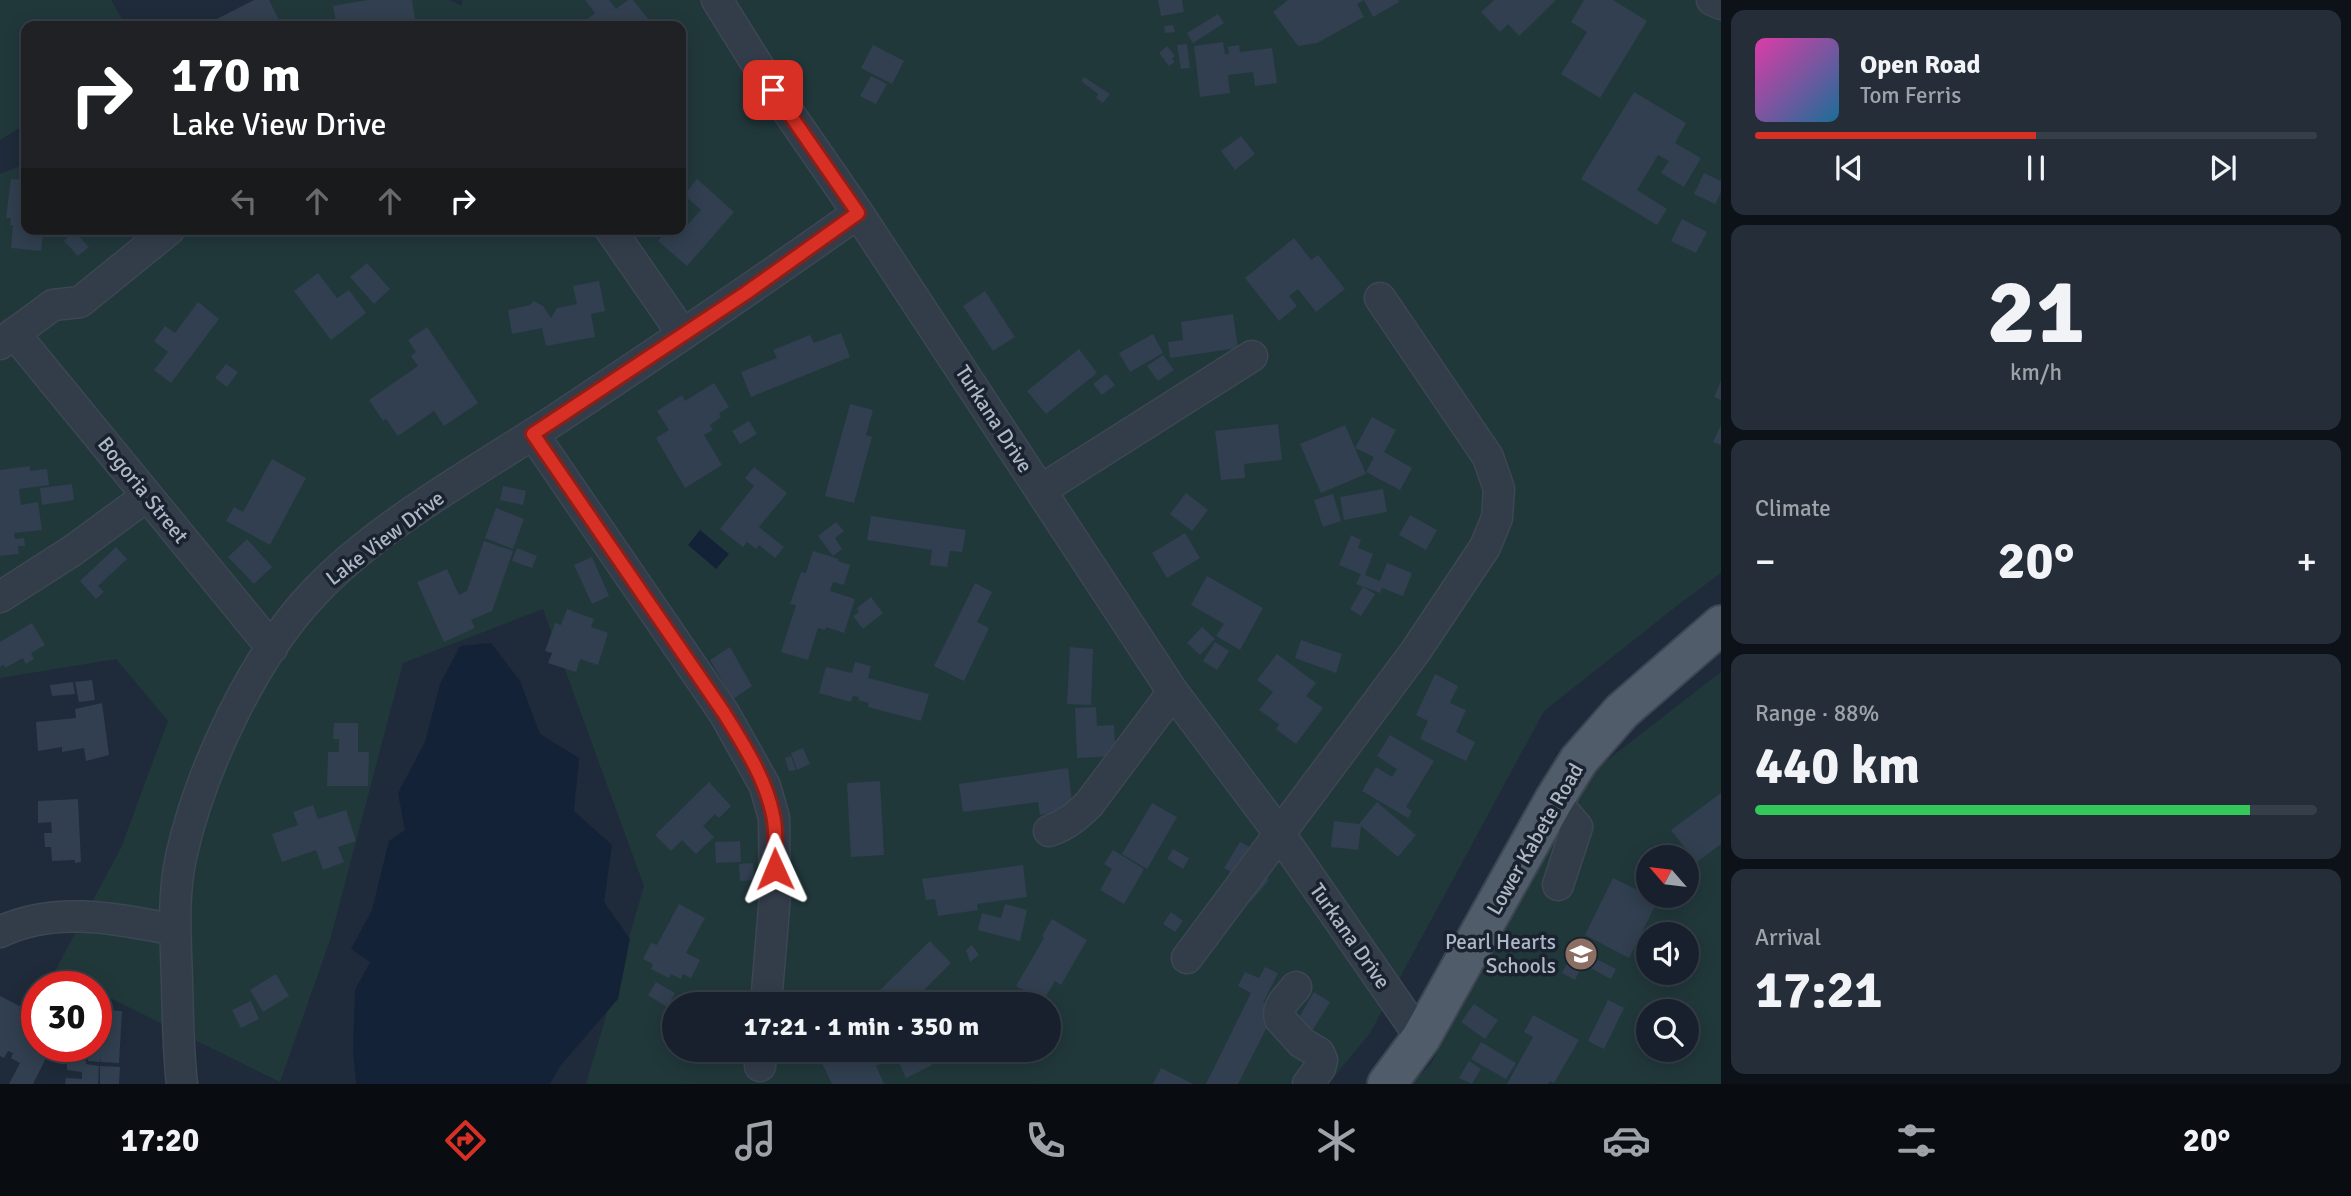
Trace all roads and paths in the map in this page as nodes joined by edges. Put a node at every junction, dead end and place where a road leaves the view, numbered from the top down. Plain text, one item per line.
1 (717, 0) edge
2 (1712, 0) edge
3 (1721, 4) edge
4 (858, 213) junction
5 (163, 235) edge
6 (614, 235) edge
7 (1380, 298) dead end
8 (682, 333) junction
9 (7, 338) edge
10 (1252, 356) dead end
11 (533, 434) junction
12 (1041, 490) junction
13 (147, 496) junction
14 (0, 597) edge
15 (1721, 625) edge
16 (272, 648) junction
17 (1173, 692) junction
18 (1553, 800) junction
19 (1049, 831) dead end
20 (1279, 833) junction
21 (1558, 885) dead end
22 (175, 930) junction
23 (0, 932) edge
24 (1187, 958) dead end
25 (1296, 987) dead end
26 (767, 992) edge
27 (1421, 1038) junction
28 (182, 1084) edge
29 (1307, 1084) edge
30 (1387, 1084) edge

1 - 4 street, Turkana Drive
2 - 3 street
4 - 8 street, Lake View Drive
4 - 12 street, Turkana Drive
5 - 9 street
6 - 8 street
7 - 20 street
8 - 11 street, Lake View Drive
9 - 13 street, Bogoria Street
10 - 12 street
11 - 16 street, Lake View Drive
11 - 26 street
12 - 17 street, Turkana Drive
13 - 14 street
13 - 16 street, Bogoria Street
15 - 18 main road, Lower Kabete Road
16 - 22 street, Lake View Drive
17 - 19 street
17 - 20 street, Turkana Drive
18 - 21 street
18 - 27 main road, Lower Kabete Road
20 - 24 street
20 - 27 street, Turkana Drive
22 - 23 street
22 - 28 street, Lake View Drive
25 - 29 street
27 - 30 main road, Lower Kabete Road

